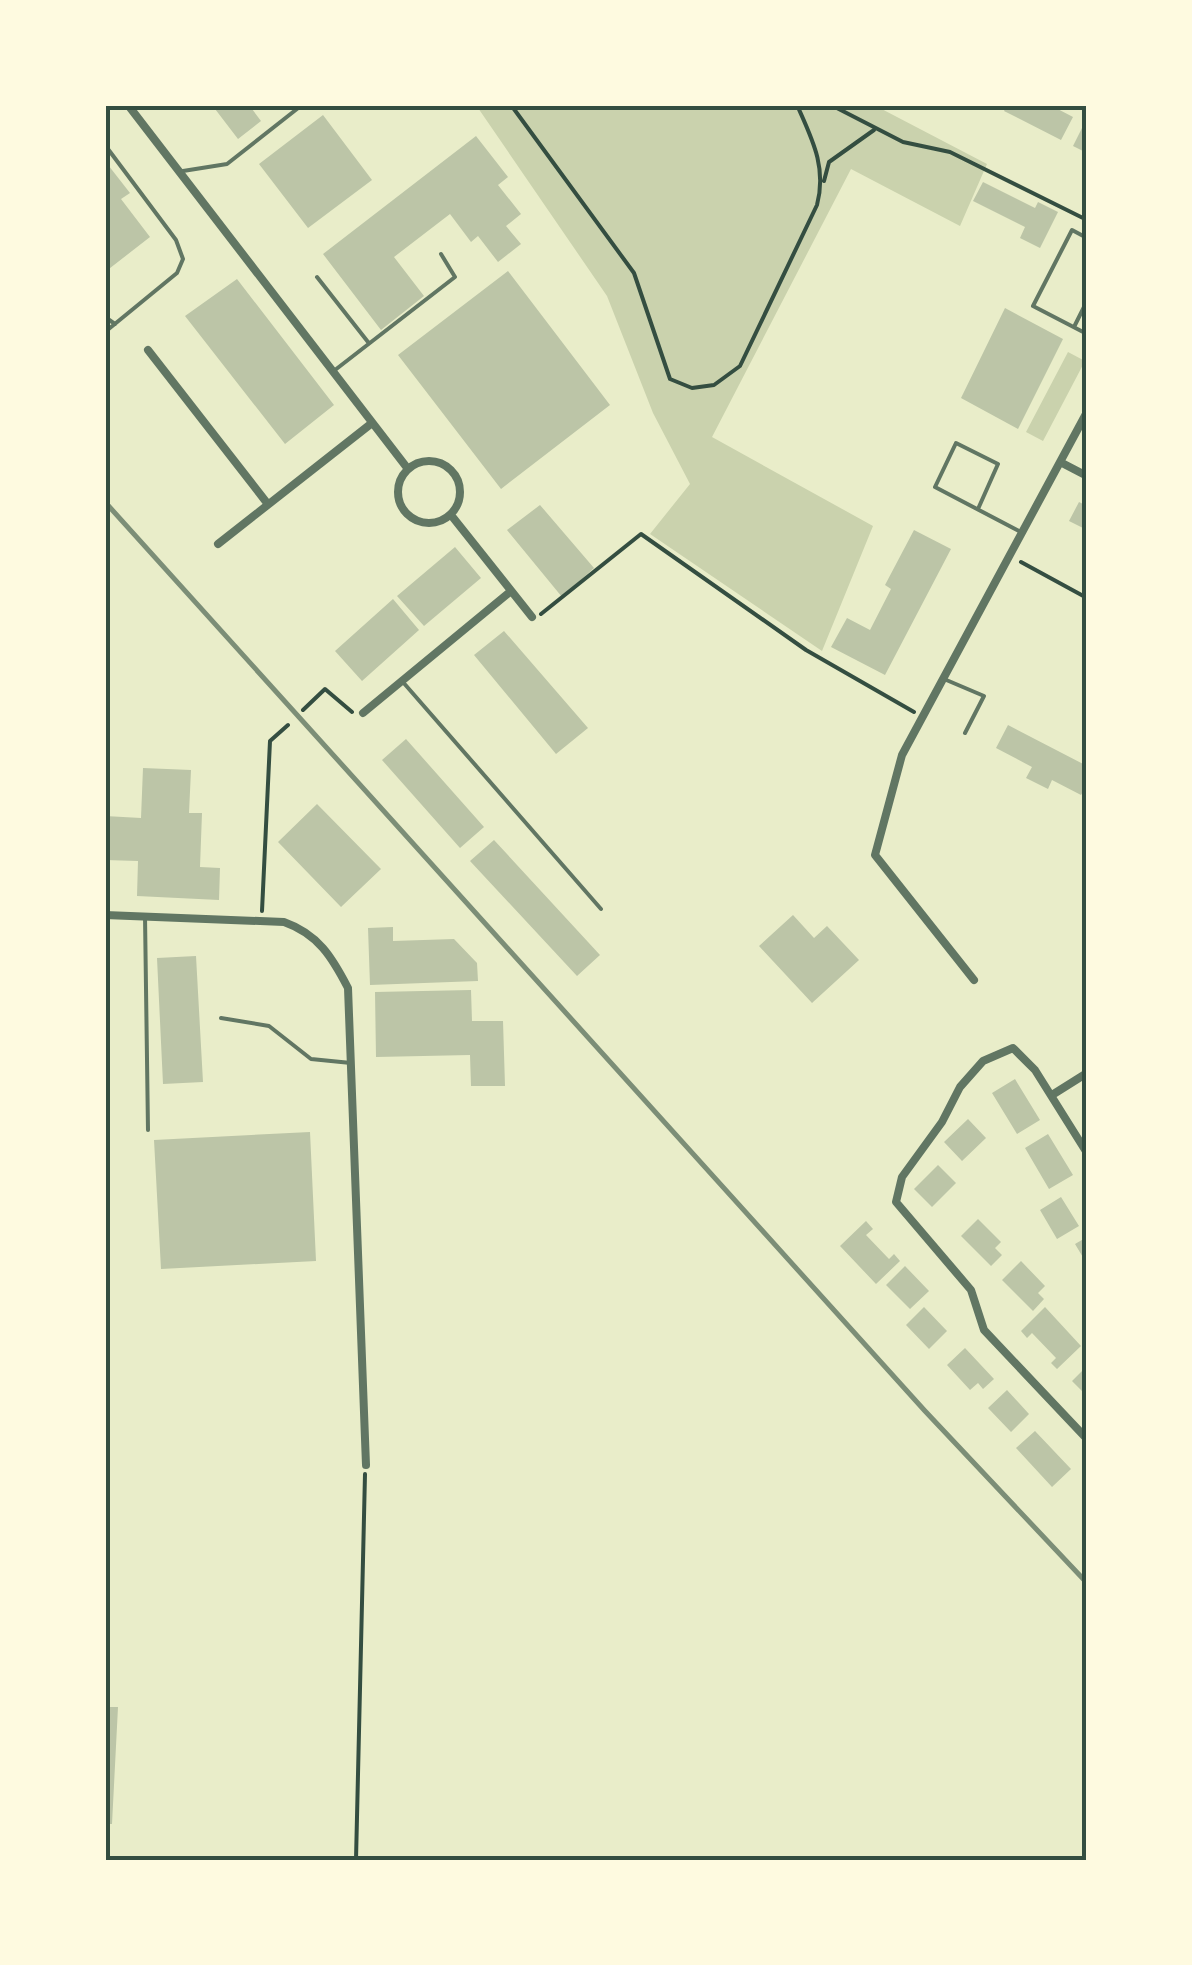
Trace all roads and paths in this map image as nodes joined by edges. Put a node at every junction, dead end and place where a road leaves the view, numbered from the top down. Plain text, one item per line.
1 (128, 105) edge
2 (302, 105) edge
3 (511, 105) edge
4 (796, 105) edge
5 (831, 105) edge
6 (874, 130) junction
7 (105, 145) edge
8 (180, 172) junction
9 (823, 185) junction
10 (1087, 220) edge
11 (1087, 238) edge
12 (440, 254) dead end
13 (317, 277) dead end
14 (1087, 301) edge
15 (105, 317) edge
16 (115, 324) junction
17 (1074, 326) junction
18 (105, 332) edge
19 (1087, 334) edge
20 (368, 342) junction
21 (148, 350) dead end
22 (332, 373) junction
23 (1087, 412) edge
24 (372, 423) junction
25 (1062, 463) junction
26 (408, 470) junction
27 (1087, 476) edge
28 (267, 503) junction
29 (978, 509) junction
30 (450, 516) junction
31 (1024, 533) junction
32 (218, 544) dead end
33 (1011, 556) junction
34 (511, 591) junction
35 (1087, 598) edge
36 (532, 617) joint
37 (944, 679) junction
38 (402, 681) junction
39 (303, 710) dead end
40 (363, 713) joint
41 (922, 717) junction
42 (288, 725) dead end
43 (965, 733) dead end
44 (601, 909) dead end
45 (105, 914) edge
46 (145, 916) junction
47 (262, 920) junction
48 (974, 980) dead end
49 (222, 1018) dead end
50 (351, 1063) junction
51 (1087, 1073) edge
52 (1052, 1095) junction
53 (148, 1130) dead end
54 (1087, 1153) edge
55 (1087, 1439) edge
56 (366, 1465) joint
57 (356, 1860) edge

1 - 8 street
2 - 8 lane
3 - 9 path
4 - 9 path
5 - 6 path
6 - 9 path
6 - 10 path
7 - 16 lane
8 - 22 street
11 - 17 lane
12 - 20 lane
13 - 20 lane
14 - 17 lane
15 - 16 lane
16 - 18 lane
17 - 19 lane
20 - 22 lane
21 - 28 street
22 - 24 street
23 - 25 street
24 - 26 street
24 - 28 street
25 - 27 street
25 - 31 street
26 - 30 street
26 - 30 street
28 - 32 street
29 - 29 lane
29 - 31 lane
30 - 34 street
31 - 33 street
33 - 35 path
33 - 37 street
34 - 36 street
34 - 38 street
36 - 41 path
37 - 41 street
37 - 43 lane
38 - 40 street
38 - 44 lane
39 - 40 path
41 - 48 street
42 - 47 path
45 - 46 street
46 - 47 street
46 - 53 lane
47 - 50 street
49 - 50 lane
50 - 56 street
51 - 52 street
52 - 54 street
52 - 55 street
56 - 57 path

